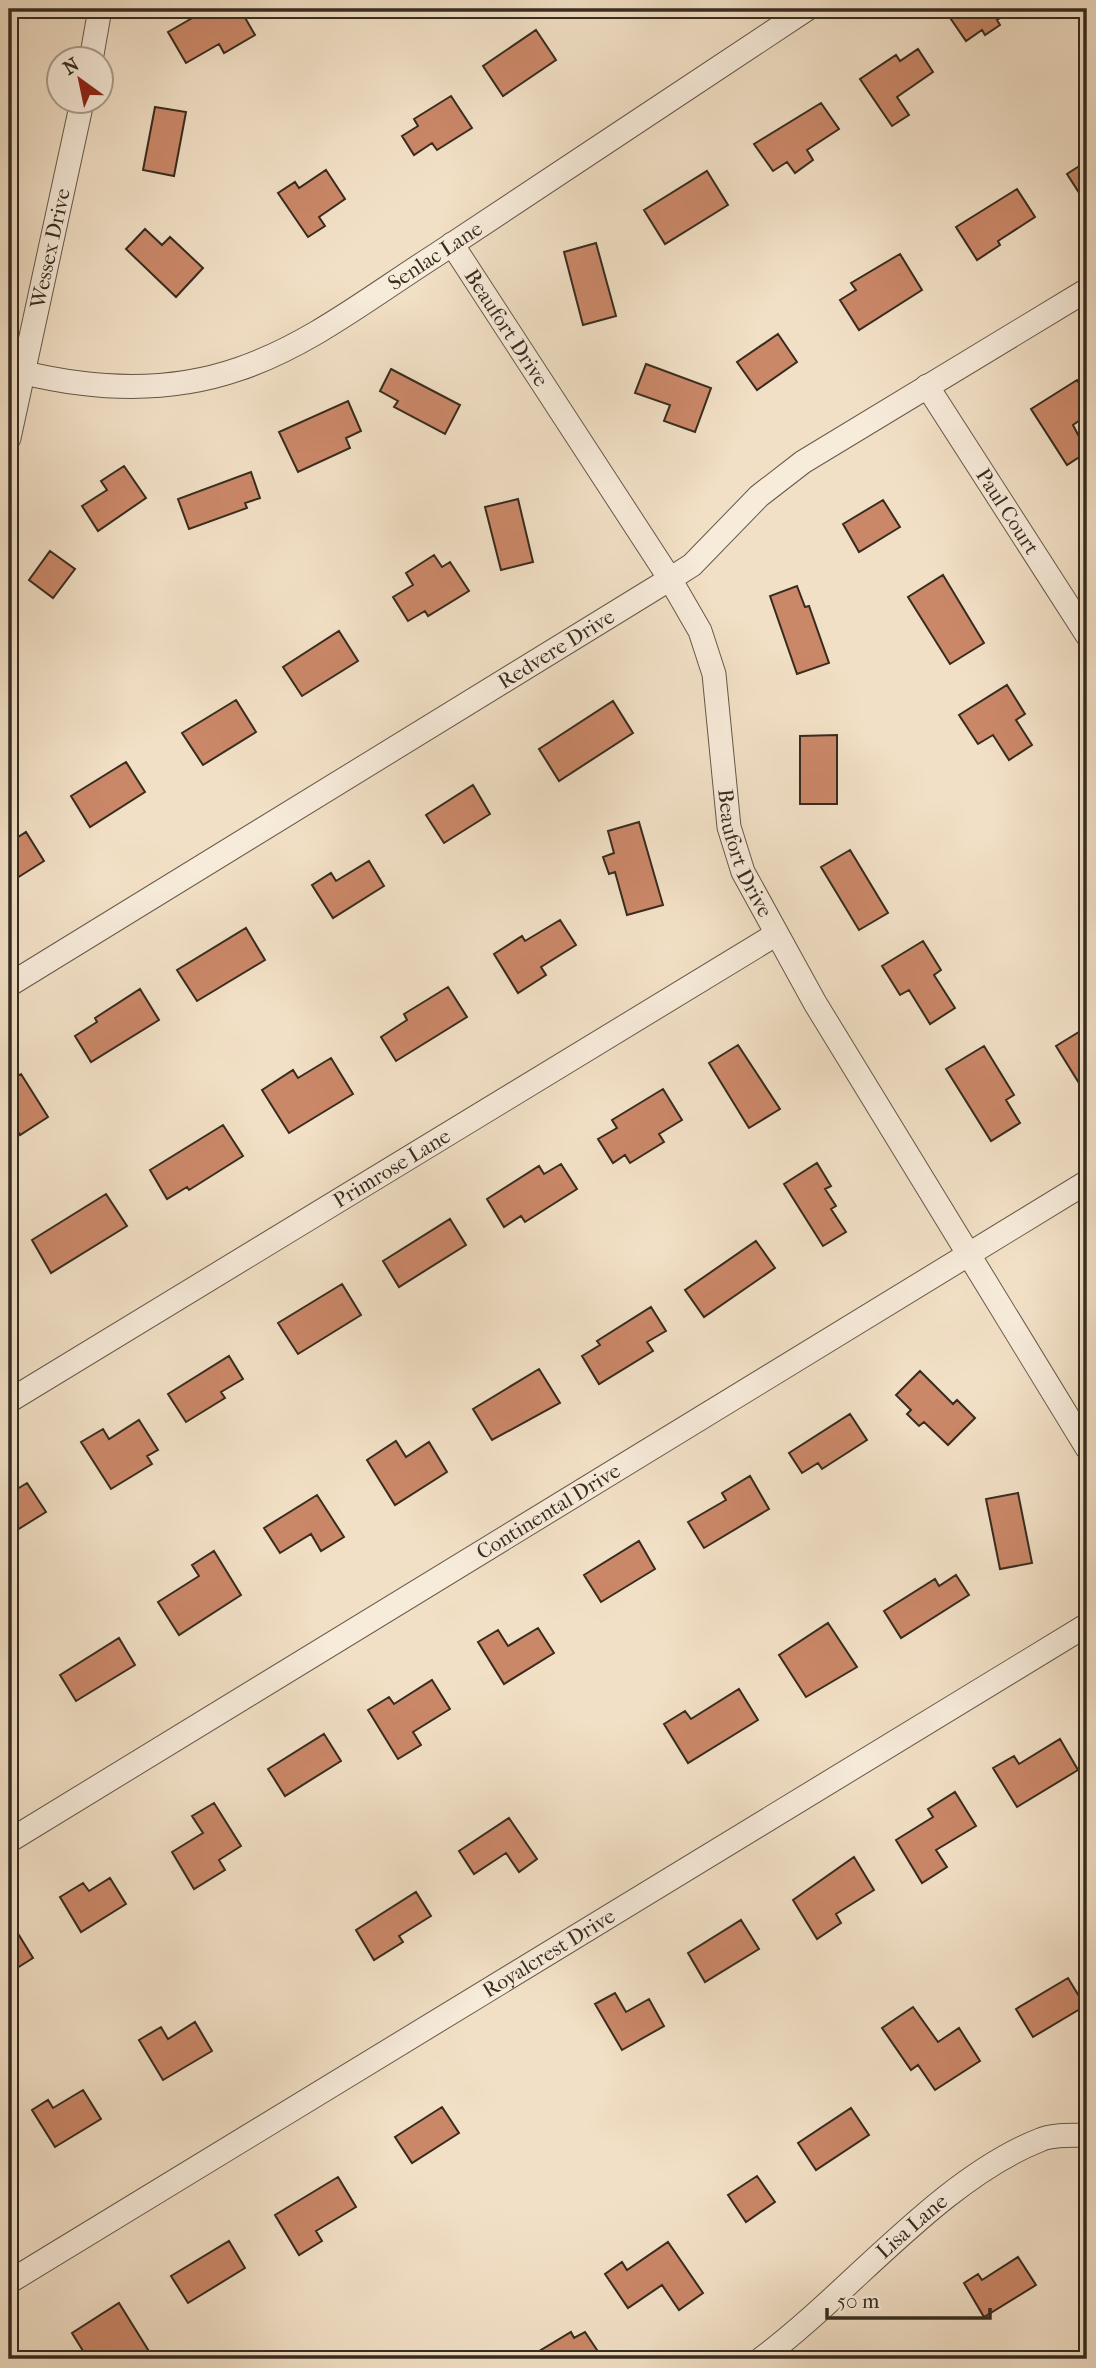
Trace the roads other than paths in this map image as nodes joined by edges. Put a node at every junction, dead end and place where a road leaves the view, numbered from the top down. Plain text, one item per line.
1 (100, 9) edge
2 (807, 9) edge
3 (93, 46) edge
4 (79, 116) edge
5 (452, 244) junction
6 (1087, 290) edge
7 (25, 373) junction
8 (927, 386) junction
9 (9, 438) edge
10 (670, 579) junction
11 (1087, 635) edge
12 (775, 935) junction
13 (9, 985) edge
14 (1087, 1182) edge
15 (969, 1254) junction
16 (9, 1401) edge
17 (1087, 1448) edge
18 (1087, 1625) edge
19 (9, 1840) edge
20 (1087, 2135) edge
21 (9, 2282) edge
22 (761, 2359) edge

1 - 3 street
2 - 5 street, Senlac Lane
4 - 7 street, Wessex Drive
5 - 7 street, Senlac Lane
5 - 10 street, Beaufort Drive
6 - 8 street, Redvere Drive
7 - 9 street, Wessex Drive
8 - 10 street, Redvere Drive
8 - 11 street, Paul Court
10 - 12 street, Beaufort Drive
10 - 13 street, Redvere Drive
12 - 15 street, Beaufort Drive
12 - 16 street, Primrose Lane
14 - 15 street, Continental Drive
15 - 17 street, Beaufort Drive
15 - 19 street, Continental Drive
18 - 21 street, Royalcrest Drive
20 - 22 street, Lisa Lane

